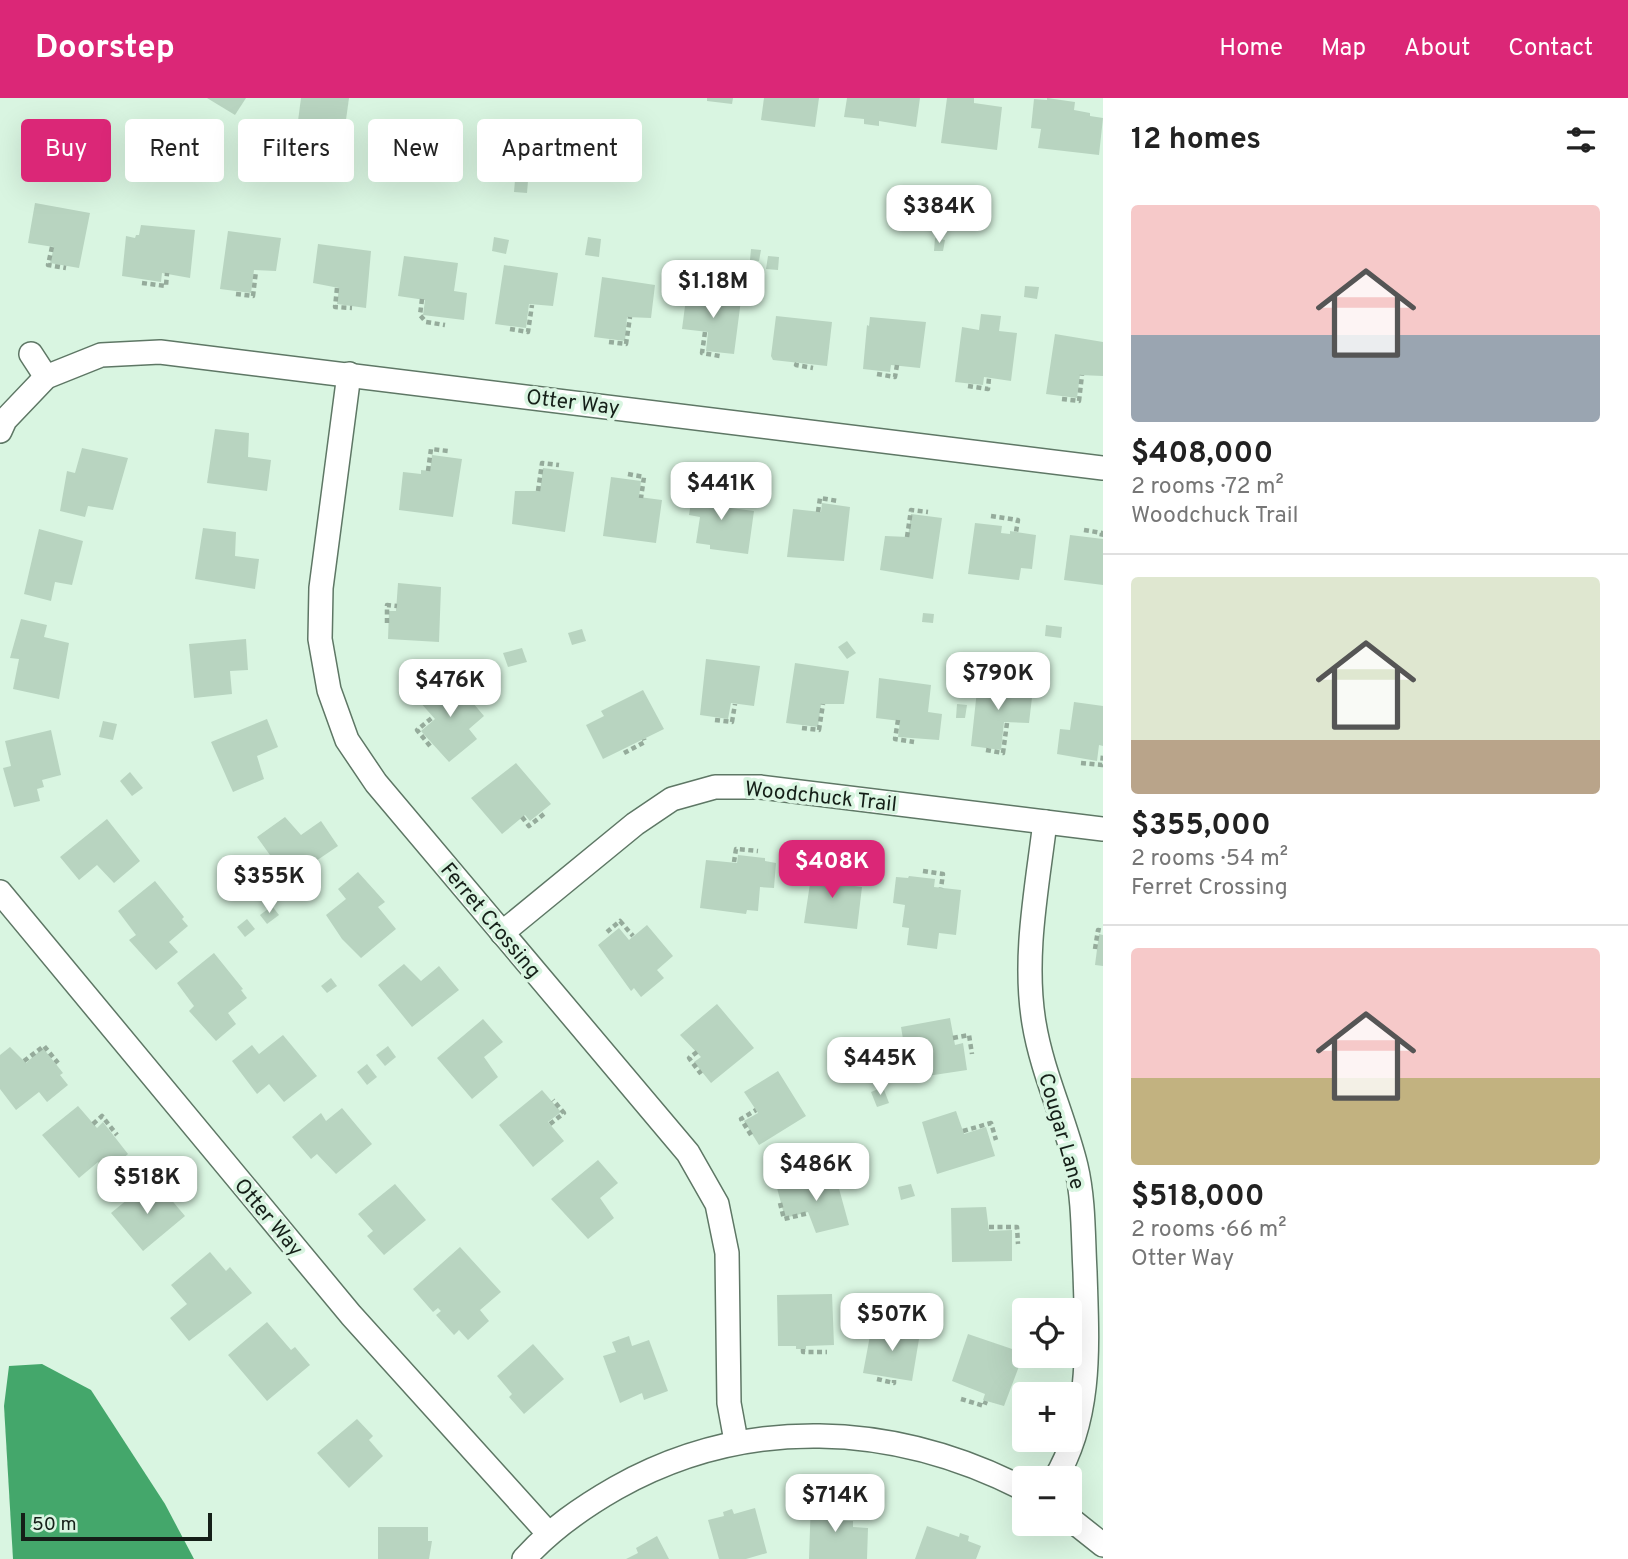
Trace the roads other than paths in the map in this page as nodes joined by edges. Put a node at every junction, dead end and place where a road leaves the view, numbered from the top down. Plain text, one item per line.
1 (31, 354) dead end
2 (349, 374) junction
3 (46, 377) junction
4 (0, 431) edge
5 (1103, 468) edge
6 (1045, 822) junction
7 (1103, 830) edge
8 (0, 892) edge
9 (502, 933) junction
10 (736, 1441) junction
11 (1061, 1466) edge
12 (1012, 1484) edge
13 (1082, 1528) edge
14 (548, 1533) junction
15 (1103, 1545) edge
16 (524, 1559) edge

1 - 3 street
2 - 3 street, Otter Way
2 - 5 street, Otter Way
2 - 9 street, Ferret Crossing
3 - 4 street, Otter Way
6 - 7 street, Woodchuck Trail
6 - 9 street, Woodchuck Trail
6 - 11 street, Cougar Lane
8 - 14 street, Otter Way
9 - 10 street, Ferret Crossing
10 - 12 street
10 - 14 street
13 - 15 street
14 - 16 street

